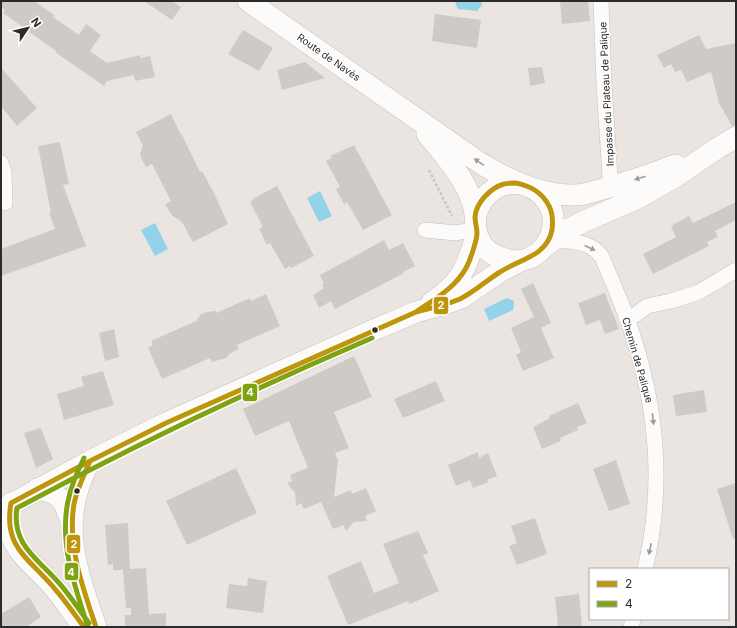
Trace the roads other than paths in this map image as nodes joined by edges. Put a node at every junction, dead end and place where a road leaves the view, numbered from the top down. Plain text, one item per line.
1 (248, 1) edge
2 (601, 1) edge
3 (409, 114) junction
4 (736, 137) edge
5 (716, 149) junction
6 (1, 163) edge
7 (527, 185) junction
8 (613, 186) junction
9 (5, 203) dead end
10 (471, 228) junction
11 (425, 230) dead end
12 (549, 243) junction
13 (520, 261) junction
14 (736, 270) edge
15 (416, 312) junction
16 (626, 318) junction
17 (90, 461) junction
18 (37, 489) junction
19 (6, 506) edge
20 (72, 524) junction
21 (1, 551) edge
22 (30, 564) junction
23 (645, 568) edge
24 (84, 627) edge
25 (96, 627) edge

1 - 3 main road, Route de Navès
2 - 8 street, Impasse du Plateau de Palique
7 -> 3 main road
3 - 10 main road
4 - 5 main road
5 -> 8 main road
5 - 12 main road
6 - 9 street
7 - 8 main road
7 - 10 main road
7 - 12 main road
10 - 11 street
10 - 13 main road
10 - 15 main road
12 - 13 main road
12 -> 16 street, Chemin de Palique
13 - 15 main road
14 - 16 street
15 - 17 main road
16 -> 23 street, Chemin de Palique
17 - 18 main road
17 - 20 main road
18 - 19 main road
18 - 20 main road
19 - 22 main road
20 - 25 main road
21 - 22 main road
22 - 24 main road

